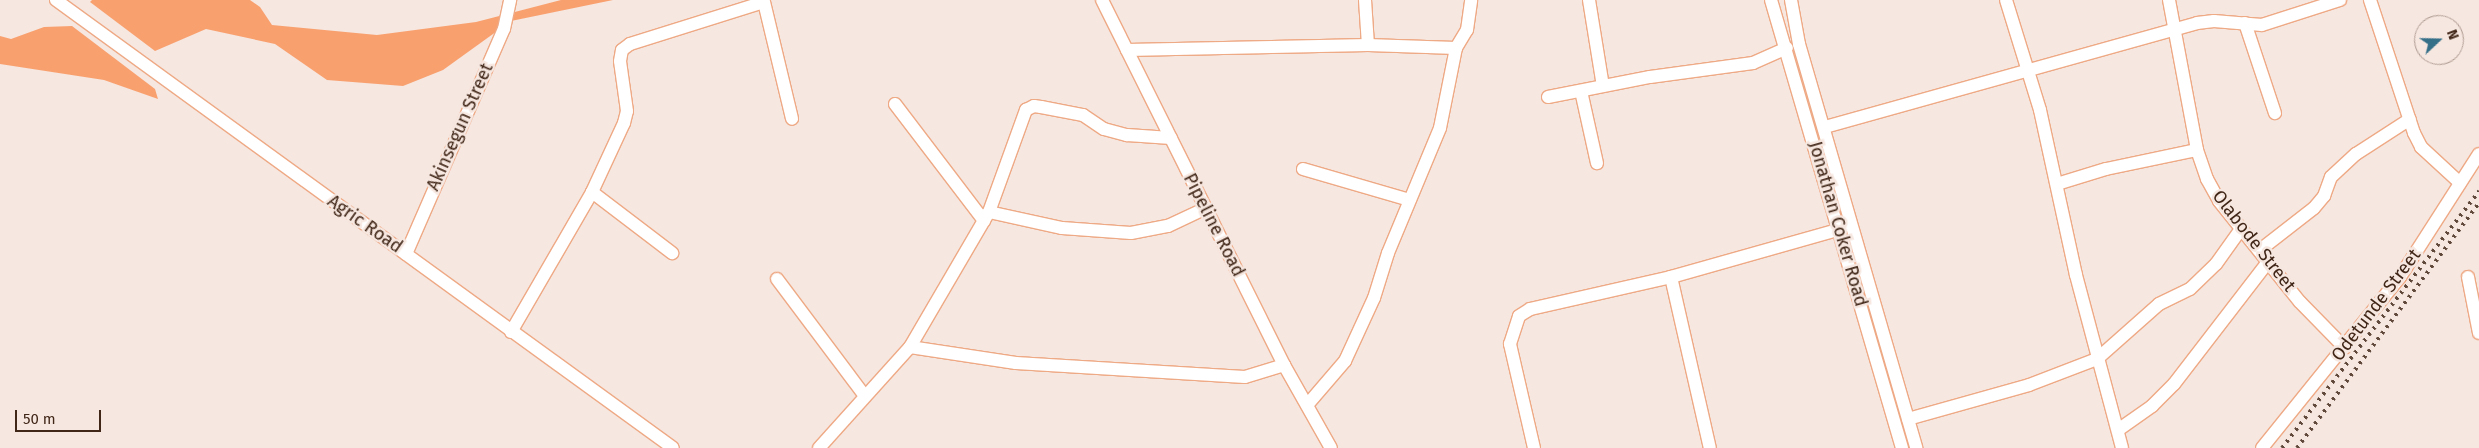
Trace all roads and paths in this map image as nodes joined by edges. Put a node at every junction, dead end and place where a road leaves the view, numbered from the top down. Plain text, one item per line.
1 (56, 0) edge
2 (1102, 0) edge
3 (1365, 0) edge
4 (1471, 0) edge
5 (1589, 0) edge
6 (1772, 0) edge
7 (1791, 0) edge
8 (2006, 0) edge
9 (2169, 0) edge
10 (2340, 0) edge
11 (2370, 0) edge
12 (510, 2) edge
13 (2245, 23) junction
14 (2175, 30) junction
15 (1368, 45) junction
16 (1456, 48) junction
17 (1786, 48) junction
18 (1126, 50) junction
19 (2028, 69) junction
20 (1603, 86) junction
21 (1581, 90) junction
22 (1548, 97) dead end
23 (895, 104) dead end
24 (2275, 113) dead end
25 (792, 119) dead end
26 (2410, 119) junction
27 (1825, 127) junction
28 (1171, 138) junction
29 (2197, 150) junction
30 (2479, 154) edge
31 (1597, 163) dead end
32 (1303, 169) dead end
33 (2460, 182) junction
34 (2056, 184) junction
35 (592, 192) junction
36 (1410, 200) junction
37 (1206, 208) junction
38 (986, 216) junction
39 (1840, 229) junction
40 (2242, 229) junction
41 (2260, 250) junction
42 (672, 253) dead end
43 (406, 254) junction
44 (2268, 262) junction
45 (1671, 277) junction
46 (2468, 277) dead end
47 (777, 279) dead end
48 (511, 332) junction
49 (2479, 333) edge
50 (910, 348) junction
51 (2345, 348) junction
52 (2097, 359) junction
53 (1284, 365) junction
54 (864, 395) junction
55 (1308, 404) junction
56 (1908, 419) junction
57 (2118, 430) junction
58 (673, 448) edge
59 (819, 448) edge
60 (1331, 448) edge
61 (1534, 448) edge
62 (1710, 448) edge
63 (1902, 448) edge
64 (1916, 448) edge
65 (2122, 448) edge
66 (2262, 448) edge

1 - 43 street, Agric Road
2 - 18 street, Pipeline Road
3 - 15 street
4 - 16 street
5 - 20 street
6 - 17 street, Jonathan Coker Road
7 - 27 street, Jonathan Coker Road
8 - 19 street
9 - 14 street, Olabode Street
10 - 13 street
11 - 26 street
12 - 43 street, Akinsegun Street
13 - 14 street
13 - 24 street
14 - 19 street
14 - 29 street, Olabode Street
15 - 16 street
15 - 18 street
16 - 36 street
17 - 20 street
17 - 39 street, Jonathan Coker Road
18 - 28 street, Pipeline Road
19 - 27 street
19 - 34 street
20 - 21 street
21 - 22 street
21 - 31 street
23 - 38 street
25 - 35 street
26 - 33 street
26 - 41 street
27 - 56 street, Jonathan Coker Road
28 - 37 street, Pipeline Road
28 - 38 street
29 - 34 street
29 - 40 street, Olabode Street
30 - 33 street, Odetunde Street
32 - 36 street
33 - 51 street, Odetunde Street
34 - 52 street
35 - 42 street
35 - 48 street
36 - 55 street
37 - 38 street
37 - 53 street, Pipeline Road
38 - 50 street
39 - 45 street
39 - 63 street, Jonathan Coker Road
40 - 41 street, Olabode Street
40 - 52 street
41 - 44 street, Olabode Street
43 - 48 street, Agric Road
44 - 51 street, Olabode Street
44 - 57 street
45 - 61 street
45 - 62 street
46 - 49 street
47 - 54 street
48 - 58 street, Agric Road
50 - 53 street
50 - 54 street
51 - 66 street, Odetunde Street
52 - 56 street
52 - 57 street
53 - 55 street, Pipeline Road
54 - 59 street
55 - 60 street, Pipeline Road
56 - 64 street, Jonathan Coker Road
57 - 65 street

